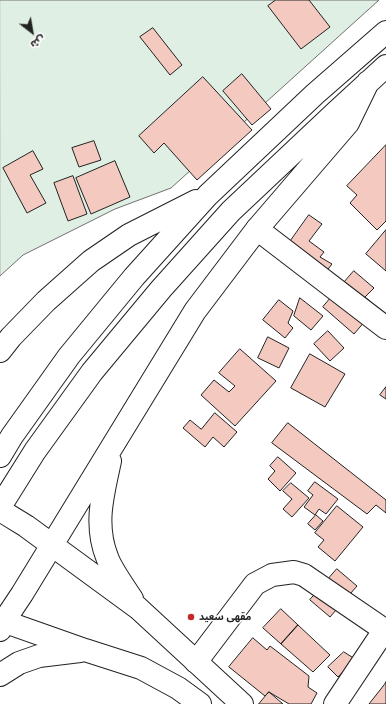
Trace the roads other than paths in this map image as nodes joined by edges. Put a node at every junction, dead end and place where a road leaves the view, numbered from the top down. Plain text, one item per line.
1 (386, 32) edge
2 (386, 66) edge
3 (368, 82) junction
4 (208, 194) junction
5 (257, 229) junction
6 (386, 328) edge
7 (0, 351) edge
8 (114, 444) junction
9 (0, 456) edge
10 (0, 509) edge
11 (26, 526) junction
12 (51, 546) junction
13 (36, 571) junction
14 (138, 608) junction
15 (1, 619) edge
16 (385, 630) edge
17 (85, 650) junction
18 (196, 662) junction
19 (0, 675) edge
20 (200, 704) edge
21 (242, 704) edge
22 (335, 704) edge

1 - 4 main road
2 - 3 main road
3 - 5 main road
3 - 10 main road
4 - 7 main road
4 - 9 main road
5 - 6 main road
5 - 8 main road
8 - 12 main road
8 - 14 main road
10 - 11 main road
11 - 12 main road
11 - 13 main road
12 - 13 main road
12 - 14 main road
13 - 15 main road
14 - 18 main road
15 - 17 main road
16 - 18 main road
16 - 22 main road
17 - 19 main road
17 - 20 main road
18 - 21 main road

